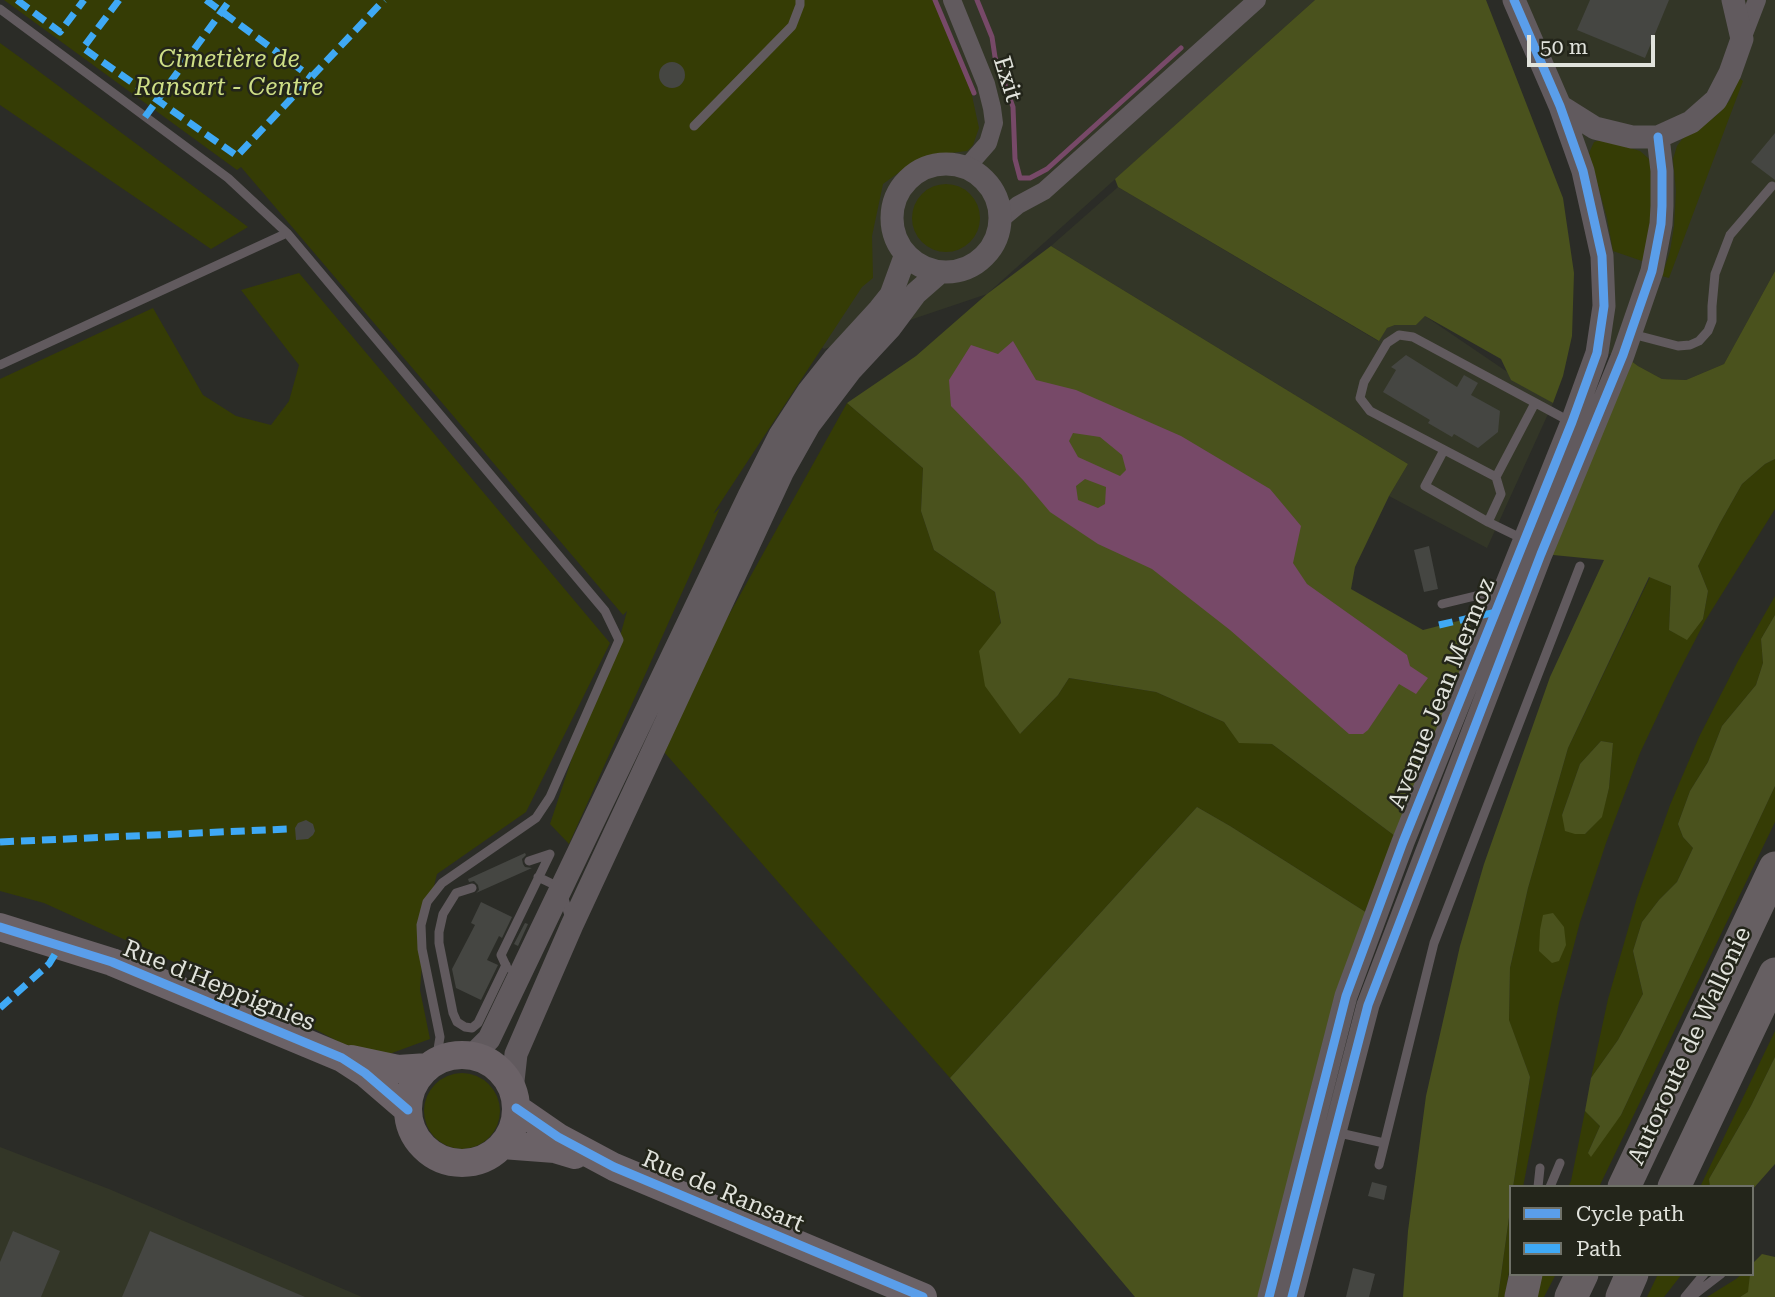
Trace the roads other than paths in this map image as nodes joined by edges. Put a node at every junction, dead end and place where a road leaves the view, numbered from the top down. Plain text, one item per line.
1 (800, 0) edge
2 (952, 0) edge
3 (959, 0) edge
4 (1257, 0) edge
5 (1514, 0) edge
6 (1732, 0) edge
7 (1756, 0) edge
8 (0, 9) edge
9 (1742, 39) junction
10 (974, 55) junction
11 (1560, 106) junction
12 (694, 126) dead end
13 (1658, 137) junction
14 (966, 168) junction
15 (1772, 186) dead end
16 (1000, 220) junction
17 (287, 233) junction
18 (906, 254) junction
19 (940, 272) junction
20 (1630, 334) junction
21 (0, 365) edge
22 (1535, 403) junction
23 (1572, 422) junction
24 (1444, 450) junction
25 (1496, 477) junction
26 (1488, 522) junction
27 (1525, 540) junction
28 (1580, 566) dead end
29 (1505, 589) junction
30 (1442, 604) dead end
31 (529, 861) dead end
32 (1775, 868) edge
33 (538, 877) junction
34 (472, 888) dead end
35 (561, 888) junction
36 (572, 925) junction
37 (0, 927) edge
38 (1775, 974) edge
39 (510, 975) junction
40 (472, 1056) junction
41 (342, 1058) junction
42 (432, 1064) junction
43 (514, 1099) junction
44 (408, 1110) junction
45 (1335, 1132) junction
46 (1384, 1143) junction
47 (502, 1145) junction
48 (1560, 1163) dead end
49 (1379, 1165) dead end
50 (614, 1167) junction
51 (1540, 1168) dead end
52 (1538, 1185) edge
53 (1551, 1185) edge
54 (1625, 1185) edge
55 (1675, 1185) edge
56 (1525, 1276) edge
57 (1581, 1276) edge
58 (1631, 1276) edge
59 (1702, 1276) edge
60 (1718, 1276) edge
61 (923, 1297) edge
62 (1269, 1297) edge
63 (1292, 1297) edge
64 (1521, 1297) edge
65 (1571, 1297) edge
66 (1622, 1297) edge
67 (1685, 1297) edge
68 (1691, 1297) edge

1 - 12 lane
2 - 10 street, Exit
3 - 10 street
4 - 16 street
5 - 11 street, Avenue Jean Mermoz
6 - 9 street
7 - 9 street
8 - 17 lane
9 - 13 street
10 - 14 street, Exit
11 - 13 street
11 - 23 street, Avenue Jean Mermoz
13 - 20 street, Avenue Jean Mermoz
14 - 16 street
14 - 18 street
15 - 20 lane
16 - 19 street
17 - 21 lane
17 - 42 lane
18 - 19 street
18 - 35 street
19 - 36 street
20 - 45 street, Avenue Jean Mermoz
22 - 23 lane
22 - 24 lane
22 - 25 lane
23 - 27 street, Avenue Jean Mermoz
24 - 25 lane
24 - 26 lane
25 - 26 lane
26 - 27 lane
27 - 29 street, Avenue Jean Mermoz
28 - 46 lane
29 - 30 lane
29 - 62 street, Avenue Jean Mermoz
31 - 33 lane
32 - 54 highway, Autoroute de Wallonie
33 - 35 lane
33 - 39 lane
34 - 39 lane
35 - 36 lane
35 - 39 street
36 - 43 street
37 - 41 main road, Rue d'Heppignies
38 - 55 highway, Autoroute de Wallonie
39 - 40 street
40 - 42 main road
40 - 43 main road
41 - 42 main road, Rue d'Heppignies
41 - 44 main road, Rue d'Heppignies
42 - 44 main road
43 - 47 main road
43 - 50 main road, Rue de Ransart
44 - 47 main road
45 - 46 lane
45 - 63 street, Avenue Jean Mermoz
46 - 49 lane
47 - 50 main road, Rue de Ransart
48 - 53 lane
50 - 61 main road, Rue de Ransart
51 - 52 lane
56 - 64 highway
57 - 65 highway
58 - 66 highway
59 - 67 lane
60 - 68 lane

